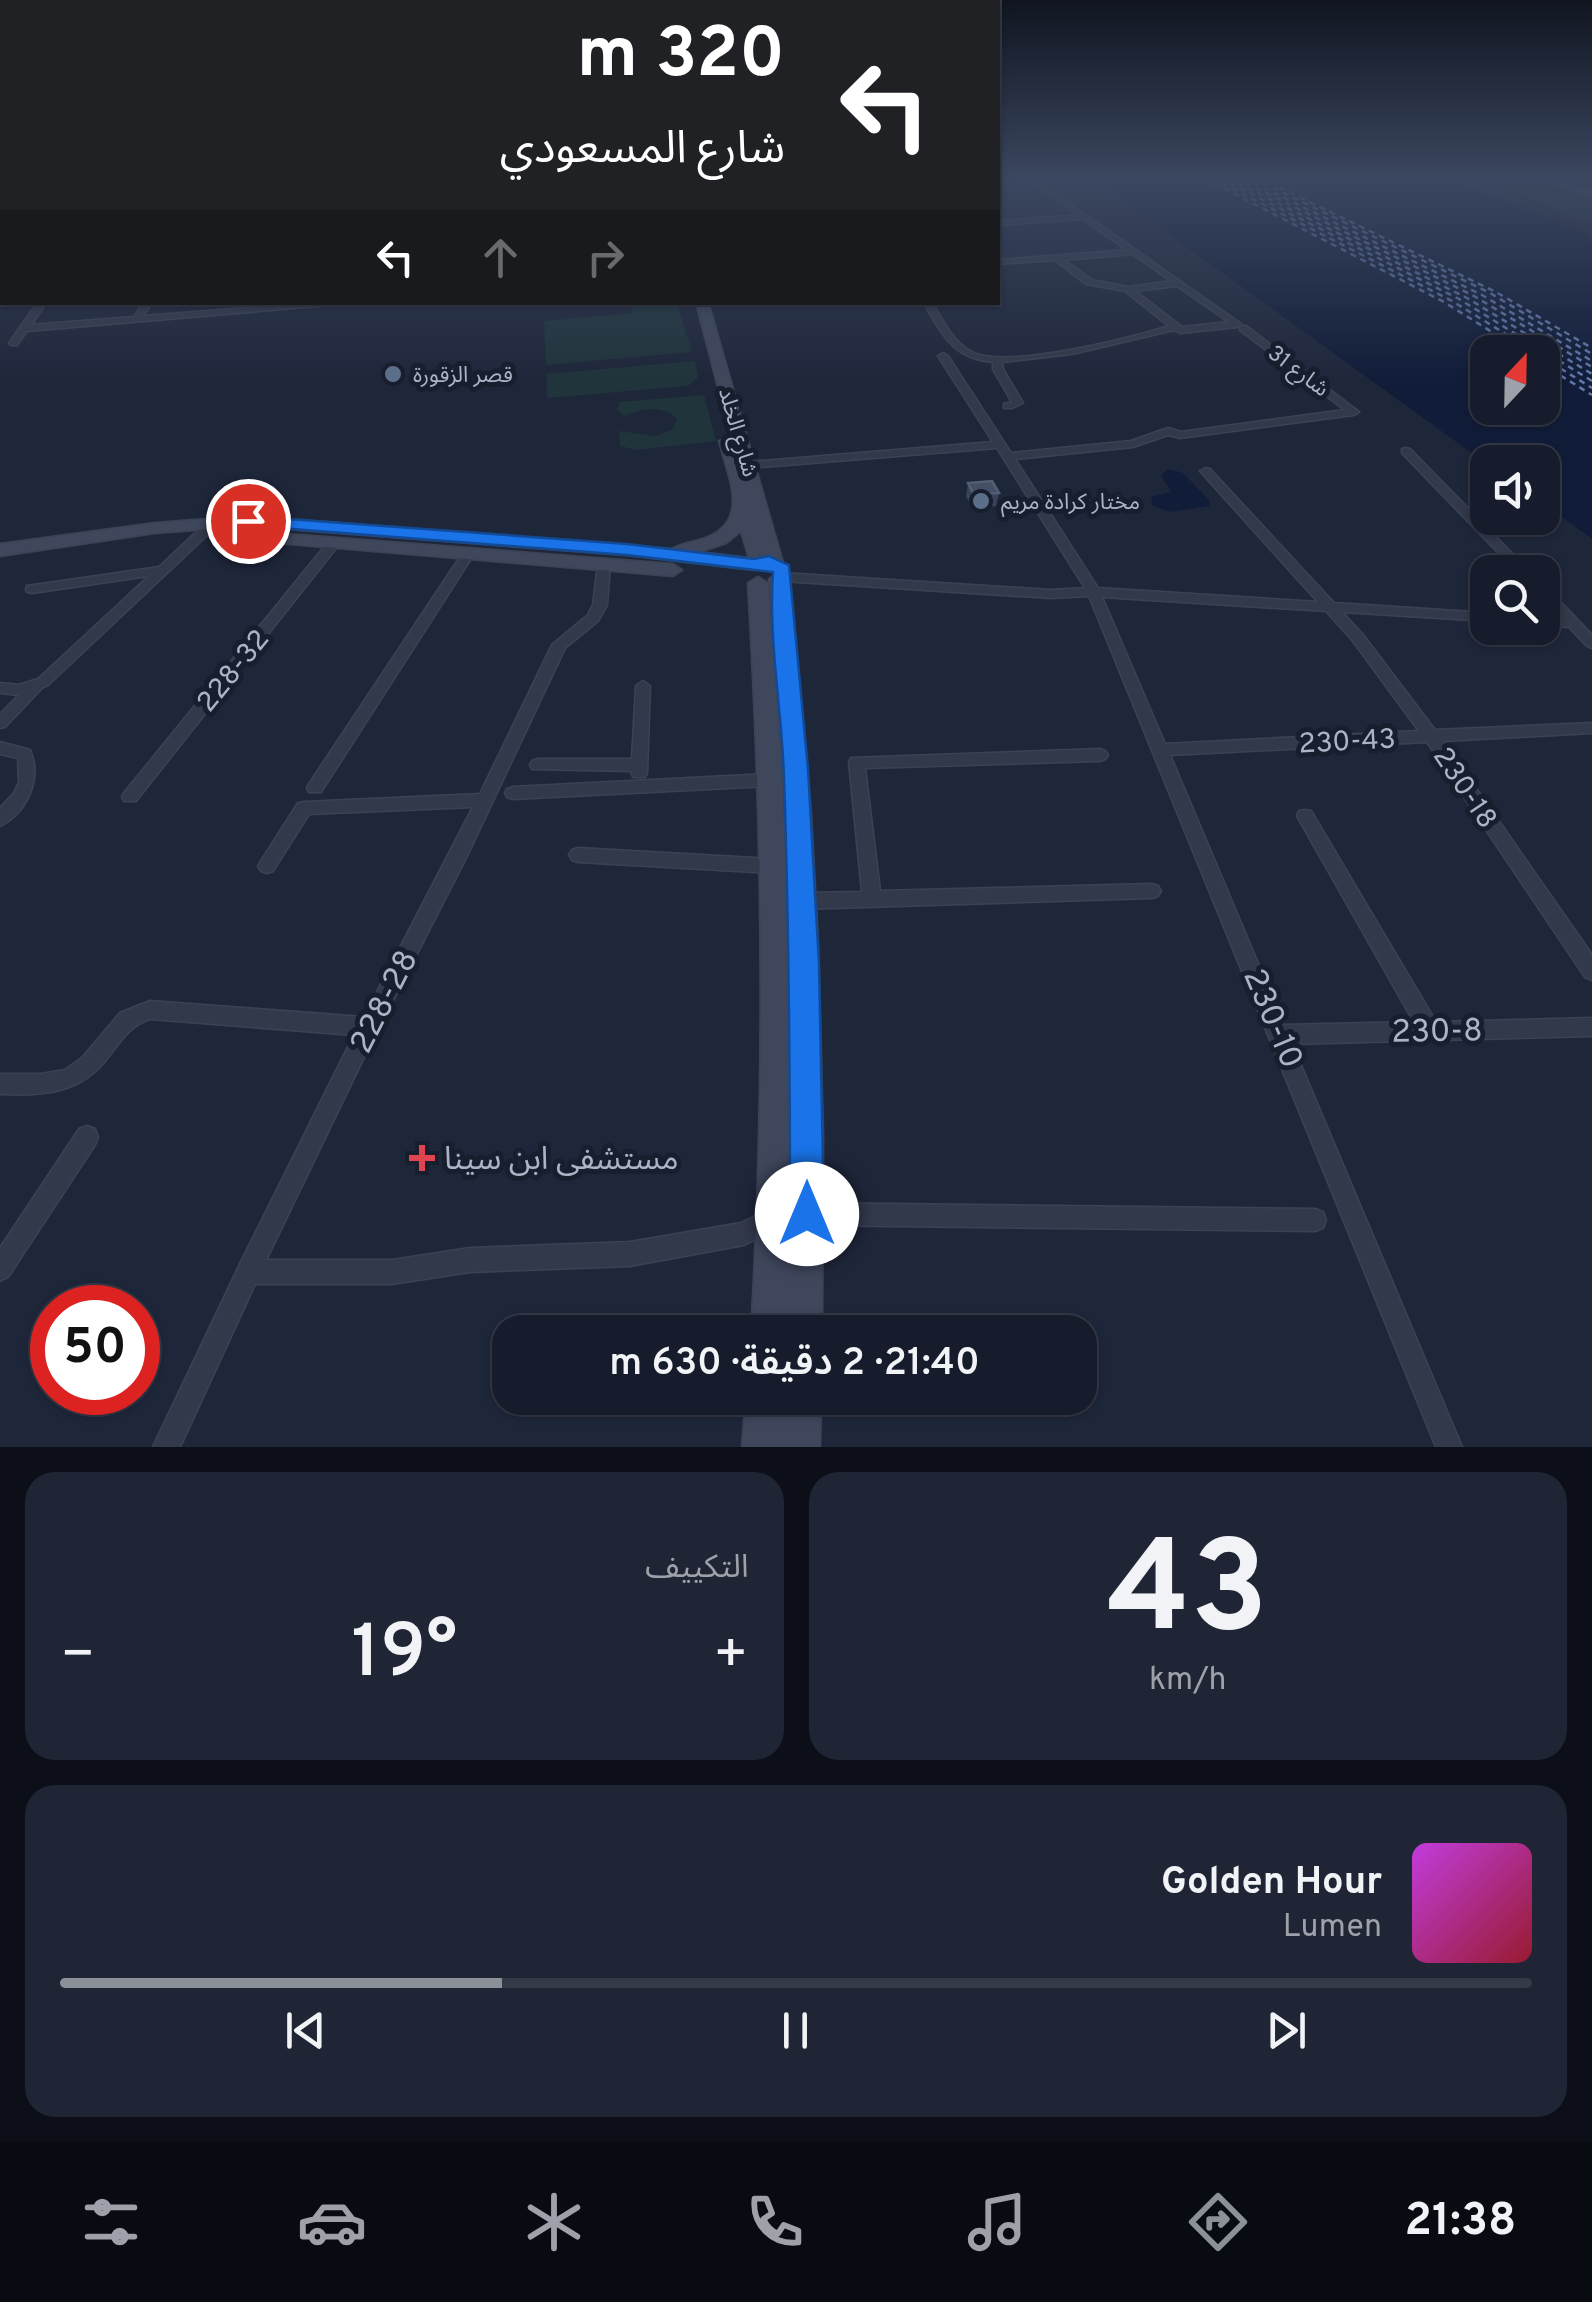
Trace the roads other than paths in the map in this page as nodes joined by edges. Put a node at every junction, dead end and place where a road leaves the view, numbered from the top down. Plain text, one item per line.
1 (1126, 246) edge
2 (1135, 252) junction
3 (1060, 261) junction
4 (1000, 266) edge
5 (1178, 283) junction
6 (1128, 289) junction
7 (40, 305) edge
8 (147, 305) edge
9 (193, 305) edge
10 (324, 305) edge
11 (691, 305) edge
12 (703, 305) edge
13 (929, 305) edge
14 (187, 316) junction
15 (136, 320) junction
16 (1175, 326) junction
17 (1240, 326) junction
18 (26, 328) junction
19 (14, 343) dead end
20 (943, 356) dead end
21 (997, 360) junction
22 (1008, 406) dead end
23 (1003, 451) junction
24 (1406, 451) dead end
25 (749, 465) junction
26 (1206, 471) dead end
27 (743, 509) junction
28 (208, 528) junction
29 (333, 544) junction
30 (0, 550) edge
31 (651, 552) junction
32 (468, 554) junction
33 (1507, 555) edge
34 (0, 559) edge
35 (604, 564) junction
36 (164, 570) junction
37 (767, 572) junction
38 (32, 588) dead end
39 (1094, 592) junction
40 (1334, 607) junction
41 (1560, 610) edge
42 (1470, 616) edge
43 (1560, 622) edge
44 (1573, 623) junction
45 (1592, 644) edge
46 (36, 686) junction
47 (643, 686) dead end
48 (0, 688) edge
49 (0, 723) edge
50 (1592, 728) edge
51 (1431, 736) junction
52 (0, 748) edge
53 (1162, 750) junction
54 (1100, 756) dead end
55 (538, 765) dead end
56 (639, 765) junction
57 (772, 780) junction
58 (638, 787) junction
59 (316, 788) dead end
60 (513, 793) dead end
61 (130, 797) dead end
62 (485, 800) junction
63 (1306, 816) dead end
64 (0, 820) edge
65 (578, 854) dead end
66 (266, 866) dead end
67 (774, 866) junction
68 (1152, 890) dead end
69 (872, 899) junction
70 (802, 901) junction
71 (1592, 971) edge
72 (368, 1027) junction
73 (1592, 1028) edge
74 (1429, 1029) junction
75 (1281, 1035) junction
76 (0, 1084) edge
77 (87, 1138) dead end
78 (807, 1214) junction
79 (776, 1217) junction
80 (1315, 1220) dead end
81 (0, 1268) edge
82 (248, 1272) junction
83 (770, 1315) edge
84 (804, 1315) edge
85 (764, 1415) edge
86 (801, 1415) edge
87 (166, 1447) edge
88 (762, 1447) edge
89 (800, 1447) edge
90 (1449, 1447) edge

1 - 2 street, شارع 31
2 - 3 street
2 - 5 street, شارع 31
3 - 4 street
3 - 6 street
5 - 6 street
5 - 17 street, شارع 31
6 - 16 street
7 - 18 street
8 - 15 street
9 - 14 street
10 - 14 street
11 - 27 main road, شارع الخلد
12 - 25 main road, شارع الخلد
13 - 21 street
14 - 15 street
15 - 18 street
16 - 17 street
16 - 21 street
17 - 23 street, شارع 31
18 - 19 street
20 - 23 street, 230-10
21 - 22 street
23 - 25 street
23 - 39 street, 230-10
24 - 33 street
25 - 37 main road, شارع الخلد
26 - 40 street, 230-18
27 - 31 main road
27 - 37 main road, شارع الخلد
28 - 29 main road
28 - 30 main road
28 - 31 main road
28 - 34 main road
28 - 36 street
29 - 32 main road
29 - 61 street, 228-32
31 - 37 main road
32 - 35 main road
32 - 59 street
35 - 37 main road
35 - 62 street, 228-28
36 - 38 street
36 - 46 street
37 - 39 street
37 - 57 main road, شارع الخلد
37 - 70 main road, شارع الخلد
39 - 40 street
39 - 53 street, 230-10
40 - 42 street
40 - 51 street, 230-18
41 - 44 street
43 - 44 street
44 - 45 street
46 - 48 street
46 - 49 street
47 - 56 street
50 - 51 street, 230-43
51 - 53 street, 230-43
51 - 71 street, 230-18
52 - 64 street
53 - 75 street, 230-10
54 - 69 street
55 - 56 street
56 - 58 street
57 - 58 street
57 - 67 main road, شارع الخلد
58 - 60 street
62 - 66 street
62 - 72 street, 228-28
63 - 74 street
65 - 67 street
67 - 79 main road, شارع الخلد
68 - 69 street
69 - 70 street
70 - 78 main road, شارع الخلد
72 - 76 street
72 - 82 street, 228-28
73 - 74 street, 230-8
74 - 75 street, 230-8
75 - 90 street, 230-10
77 - 81 street
78 - 80 street
78 - 84 main road, شارع الخلد
79 - 82 street
79 - 83 main road, شارع الخلد
82 - 87 street, 228-28
85 - 88 main road
86 - 89 main road

